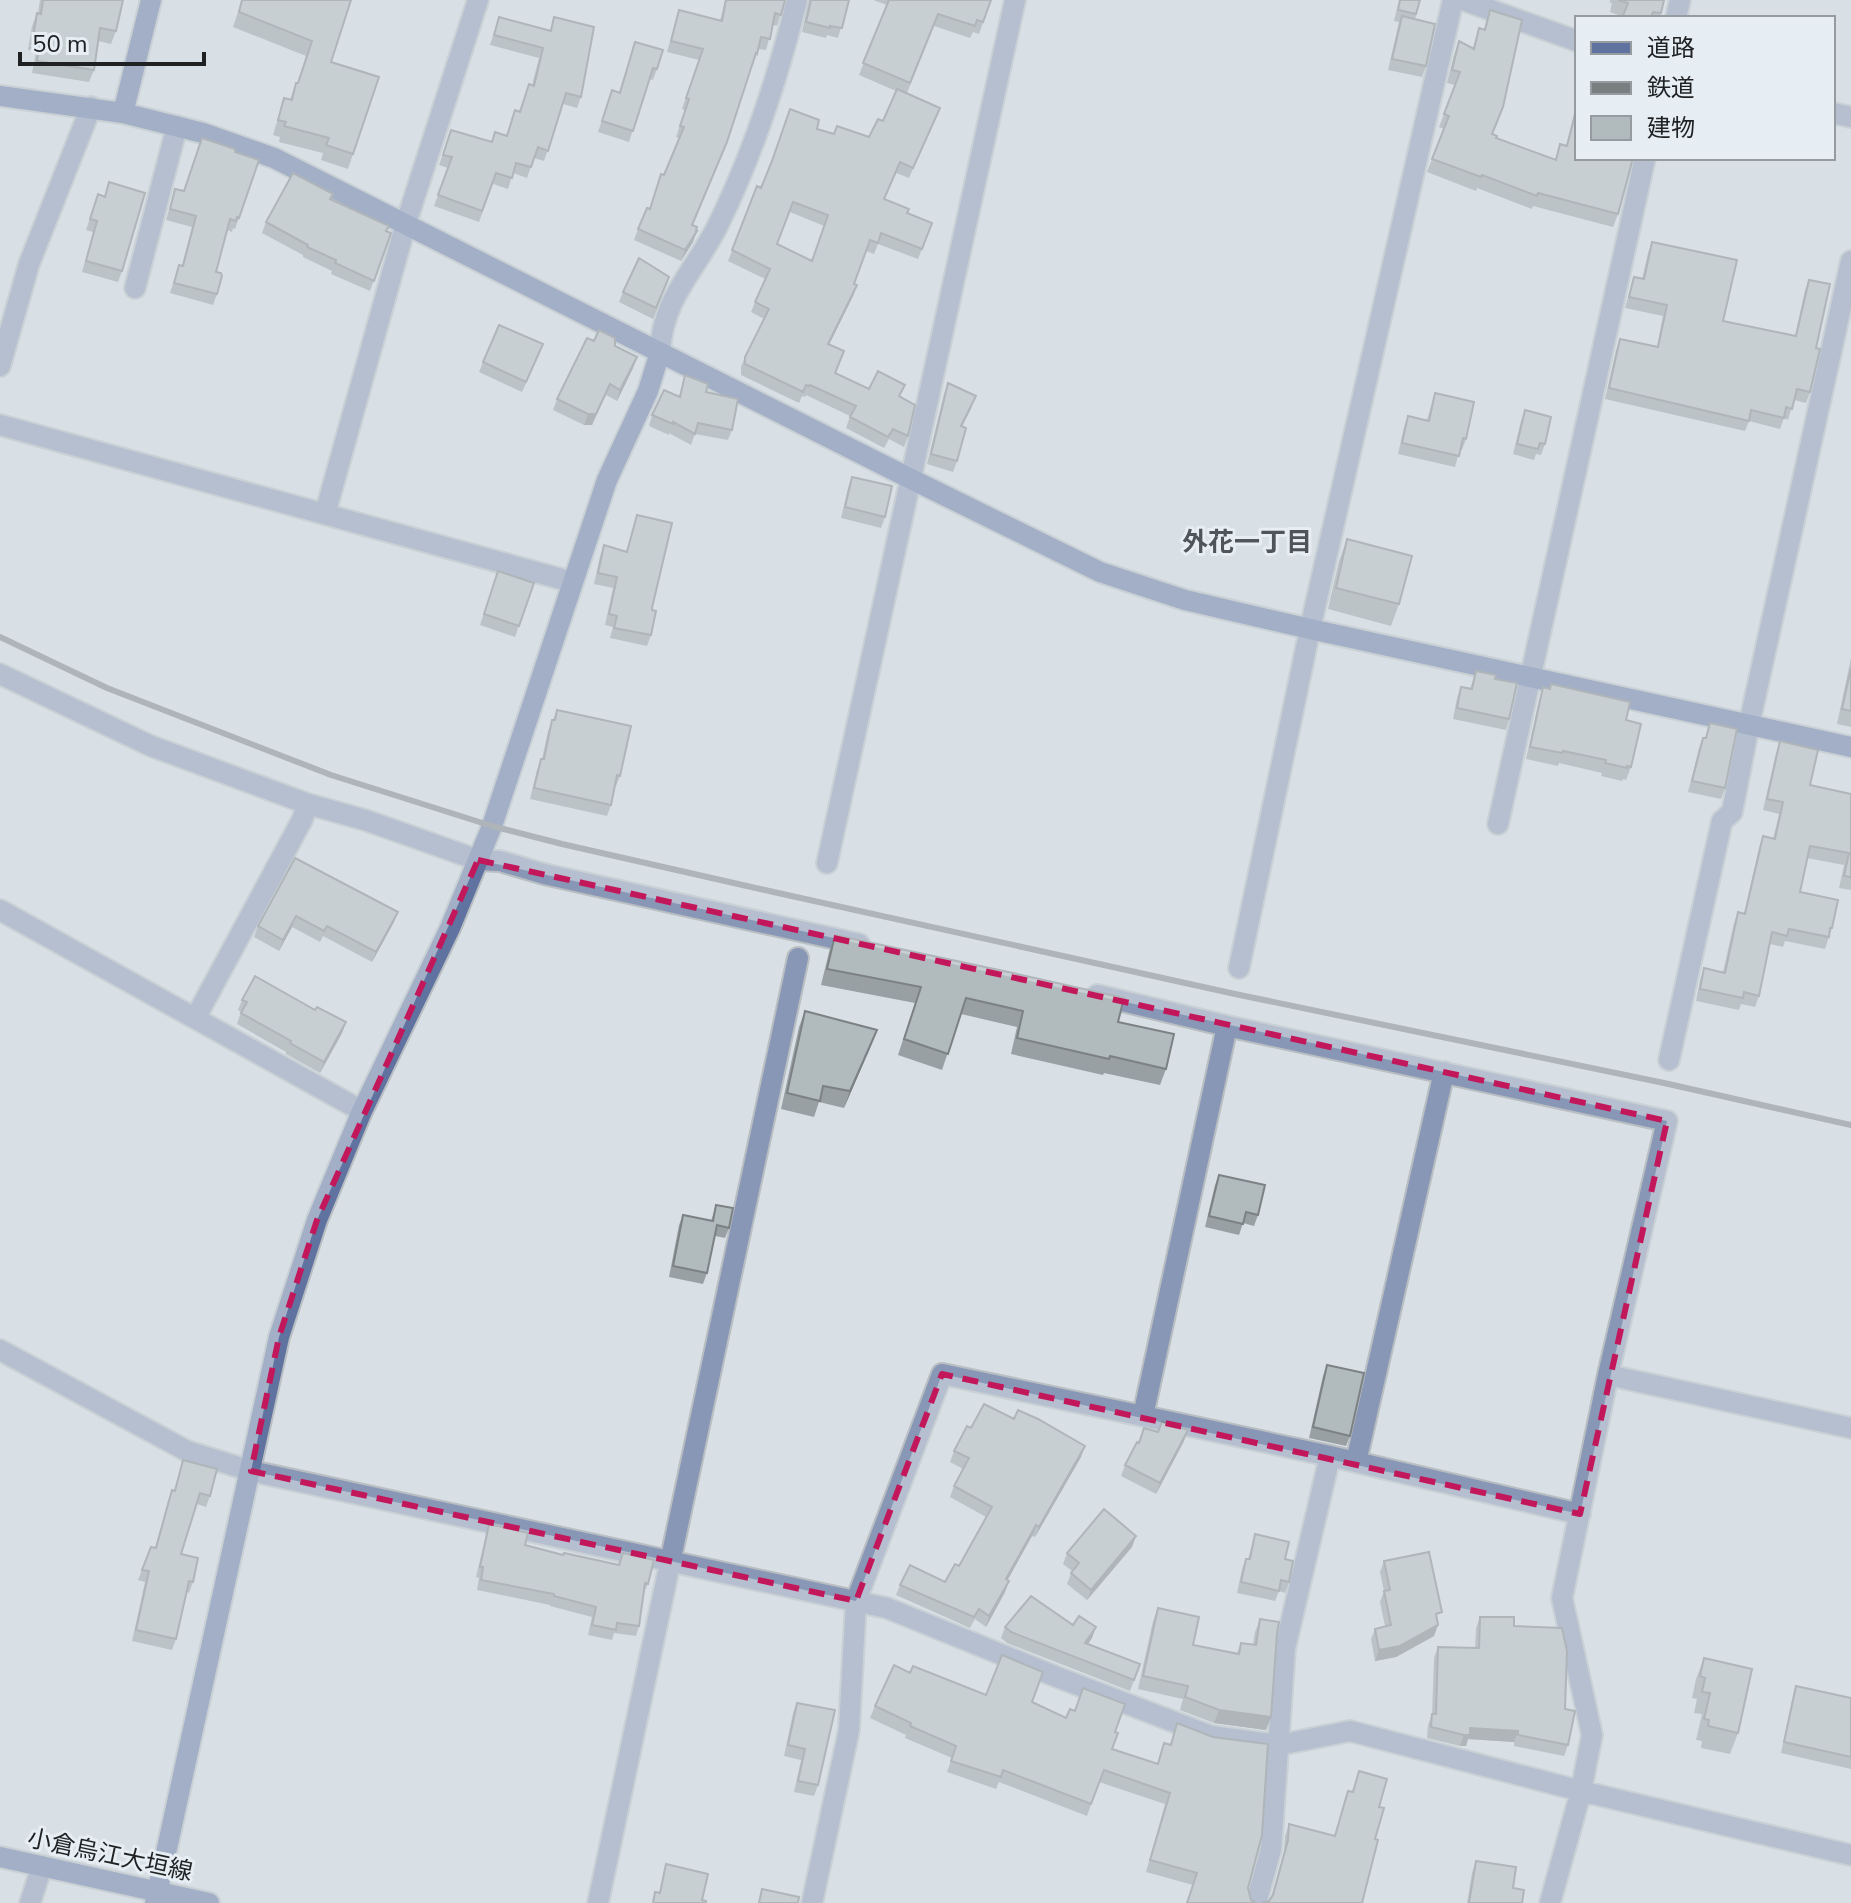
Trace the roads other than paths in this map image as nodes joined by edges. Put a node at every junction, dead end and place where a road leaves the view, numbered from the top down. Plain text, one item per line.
1 (151, 0) edge
2 (478, 0) edge
3 (797, 0) edge
4 (1015, 0) edge
5 (1453, 0) edge
6 (1463, 0) edge
7 (1575, 40) edge
8 (0, 96) edge
9 (91, 107) junction
10 (123, 113) junction
11 (177, 126) junction
12 (1645, 160) edge
13 (406, 223) junction
14 (1851, 261) edge
15 (135, 288) dead end
16 (660, 352) junction
17 (0, 366) edge
18 (0, 425) edge
19 (911, 479) junction
20 (325, 514) junction
21 (572, 582) junction
22 (1310, 629) junction
23 (0, 674) edge
24 (1532, 677) junction
25 (1749, 725) junction
26 (1851, 747) edge
27 (308, 804) junction
28 (1498, 824) dead end
29 (478, 860) junction
30 (827, 863) dead end
31 (0, 910) edge
32 (880, 948) edge
33 (798, 958) dead end
34 (1239, 968) dead end
35 (1079, 991) edge
36 (196, 1017) junction
37 (1227, 1026) junction
38 (1669, 1060) dead end
39 (1444, 1072) junction
40 (362, 1111) junction
41 (0, 1350) edge
42 (1608, 1375) junction
43 (1143, 1416) junction
44 (1851, 1428) edge
45 (1330, 1456) junction
46 (1356, 1462) junction
47 (251, 1471) junction
48 (1580, 1514) junction
49 (670, 1561) junction
50 (856, 1601) junction
51 (1279, 1745) junction
52 (1581, 1791) junction
53 (1851, 1855) edge
54 (0, 1857) edge
55 (42, 1866) junction
56 (156, 1897) edge
57 (30, 1903) edge
58 (209, 1903) edge
59 (598, 1903) edge
60 (812, 1903) edge
61 (1256, 1903) edge
62 (1550, 1903) edge

1 - 10 street
2 - 13 street
3 - 16 street
4 - 19 street
5 - 22 street
6 - 7 street
8 - 9 street
9 - 10 street
9 - 17 street
10 - 11 street
11 - 13 street
11 - 15 street
12 - 24 street
13 - 16 street
13 - 20 street
14 - 25 street
16 - 19 street
16 - 21 street
18 - 20 street
19 - 22 street
19 - 30 street
20 - 21 street
21 - 29 street
22 - 24 street
22 - 34 street
23 - 27 street
24 - 25 street
24 - 28 street
25 - 26 street
25 - 38 street
27 - 29 street
27 - 36 street
29 - 32 street
29 - 40 street
31 - 36 street
33 - 49 street
35 - 37 street
36 - 40 street
37 - 39 street
37 - 43 street
39 - 42 street
39 - 46 street
40 - 47 street
41 - 47 street
42 - 44 street
42 - 48 street
43 - 45 street
43 - 50 street
45 - 46 street
45 - 51 street
46 - 48 street
47 - 49 street
47 - 56 street
48 - 52 street
49 - 50 street
49 - 59 street
50 - 51 street
50 - 60 street
51 - 52 street
51 - 61 street
52 - 53 street
52 - 62 street
54 - 55 street, 小倉烏江大垣線
55 - 56 street, 小倉烏江大垣線
55 - 57 street
56 - 58 street, 小倉烏江大垣線

